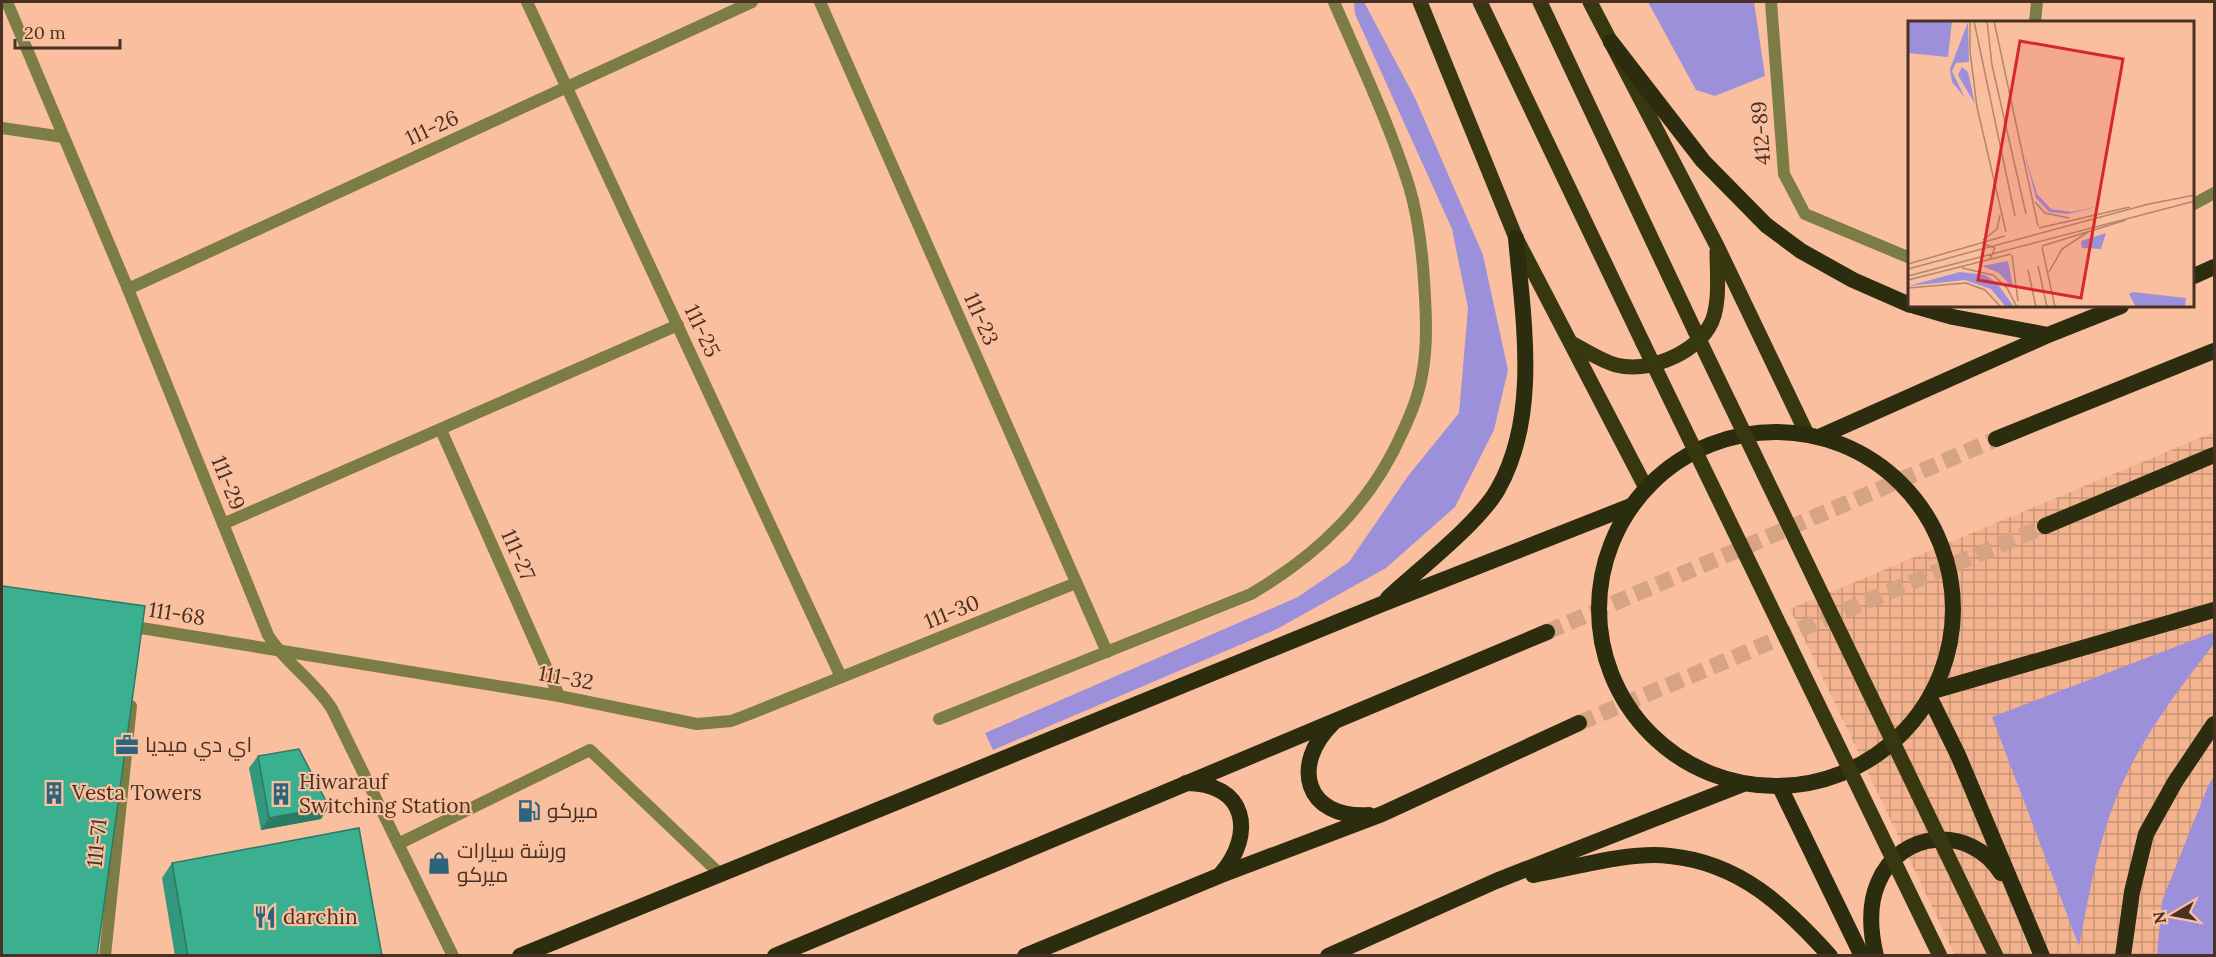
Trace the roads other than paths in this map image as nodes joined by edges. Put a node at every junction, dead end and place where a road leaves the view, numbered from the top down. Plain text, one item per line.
1 (7, 2) edge
2 (527, 2) edge
3 (752, 2) edge
4 (820, 2) edge
5 (1334, 2) edge
6 (1420, 2) edge
7 (1480, 2) edge
8 (1540, 2) edge
9 (1590, 2) edge
10 (1771, 2) edge
11 (2037, 2) edge
12 (2035, 21) edge
13 (1611, 42) junction
14 (567, 86) junction
15 (2, 128) edge
16 (63, 137) junction
17 (2214, 193) edge
18 (2195, 203) edge
19 (1516, 238) junction
20 (1717, 246) junction
21 (1908, 257) edge
22 (2214, 267) edge
23 (2195, 275) edge
24 (128, 289) junction
25 (1908, 303) edge
26 (1922, 308) edge
27 (2116, 308) edge
28 (678, 325) junction
29 (2048, 335) junction
30 (1571, 343) junction
31 (2214, 351) edge
32 (441, 430) junction
33 (1813, 435) junction
34 (1996, 439) tunnel mouth
35 (2214, 455) edge
36 (1646, 488) junction
37 (1631, 506) junction
38 (223, 524) junction
39 (2045, 526) tunnel mouth
40 (1076, 583) junction
41 (1382, 604) junction
42 (2214, 610) edge
43 (114, 623) edge
44 (1547, 632) tunnel mouth
45 (277, 649) junction
46 (1107, 652) junction
47 (841, 677) junction
48 (1931, 694) junction
49 (559, 696) junction
50 (131, 698) edge
51 (939, 719) dead end
52 (1338, 719) junction
53 (1579, 723) tunnel mouth
54 (2214, 724) edge
55 (1183, 783) junction
56 (1743, 784) junction
57 (1780, 787) junction
58 (1382, 814) junction
59 (398, 844) junction
60 (720, 874) junction
61 (1221, 875) junction
62 (1497, 881) junction
63 (2014, 894) junction
64 (105, 956) edge
65 (453, 956) edge
66 (520, 956) edge
67 (775, 956) edge
68 (1025, 956) edge
69 (1328, 956) edge
70 (1830, 956) edge
71 (1862, 956) edge
72 (1876, 956) edge
73 (1940, 956) edge
74 (1996, 956) edge
75 (2042, 956) edge
76 (2123, 956) edge

1 - 16 street, 111-29
2 - 14 street, 111-25
3 - 14 street, 111-26
4 - 40 street, 111-23
5 - 46 street
6 - 19 main road
7 - 73 main road, bridge
8 - 74 main road, bridge
9 - 13 main road
10 - 21 street, 412-89
11 - 12 street
13 - 20 main road
13 - 25 highway
14 - 24 street, 111-26
14 - 28 street, 111-25
15 - 16 street
16 - 24 street, 111-29
17 - 18 street
19 - 30 main road
19 - 41 highway
20 - 30 main road
20 - 33 main road
22 - 23 highway
24 - 38 street, 111-29
26 - 29 highway
27 - 29 highway
28 - 32 street
28 - 47 street, 111-25
29 - 33 highway
30 - 36 main road
31 - 34 highway
32 - 38 street
32 - 49 street, 111-27
33 - 36 highway
33 - 48 highway
35 - 39 highway
36 - 37 highway
37 - 41 highway
37 - 56 highway
38 - 45 street, 111-29
40 - 46 street, 111-23
40 - 47 street, 111-30
41 - 60 highway
42 - 48 highway
43 - 45 street, 111-68
44 - 52 highway
45 - 49 street, 111-32
45 - 59 street, 111-29
46 - 51 street
47 - 49 street, 111-32
48 - 57 highway
48 - 63 highway
50 - 64 street, 111-71
52 - 55 highway
52 - 58 highway
53 - 58 highway
54 - 76 highway
55 - 61 highway
55 - 67 highway
56 - 57 highway
56 - 62 highway
57 - 71 highway
58 - 61 highway
59 - 60 street
59 - 65 street, 111-29
60 - 66 highway
61 - 68 highway
62 - 69 highway
62 - 70 highway
63 - 72 highway
63 - 75 highway

